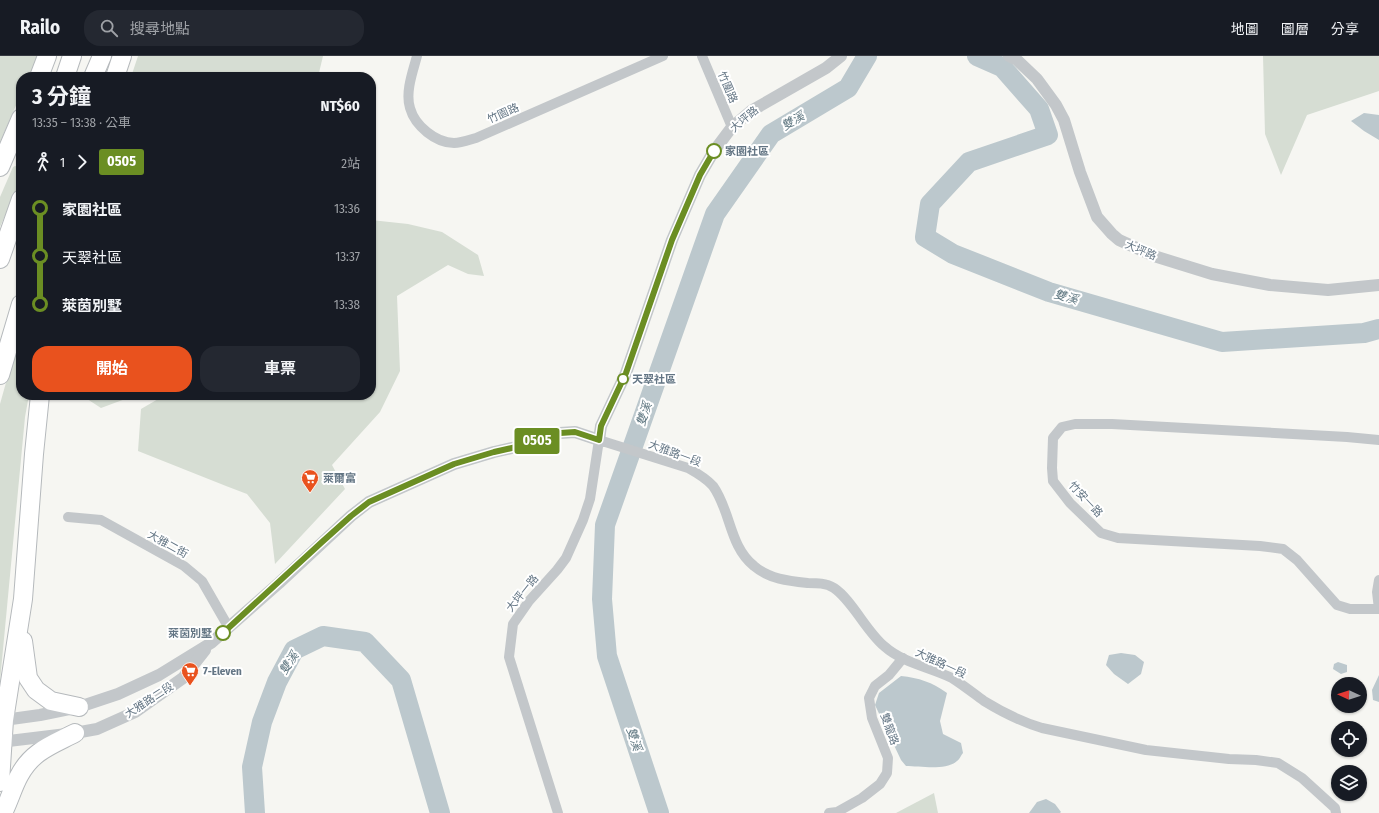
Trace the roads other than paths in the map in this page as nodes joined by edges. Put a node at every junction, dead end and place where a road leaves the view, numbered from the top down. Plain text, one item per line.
1 (48, 56) edge
2 (72, 56) edge
3 (102, 56) edge
4 (122, 56) edge
5 (417, 56) edge
6 (663, 56) edge
7 (702, 56) edge
8 (841, 56) edge
9 (1009, 56) edge
10 (40, 72) edge
11 (67, 72) edge
12 (95, 72) edge
13 (117, 72) edge
14 (732, 128) junction
15 (16, 130) edge
16 (0, 168) edge
17 (16, 213) edge
18 (0, 259) edge
19 (1379, 285) edge
20 (16, 321) edge
21 (0, 375) edge
22 (39, 400) edge
23 (599, 440) junction
24 (1379, 440) edge
25 (68, 517) dead end
26 (1379, 580) edge
27 (23, 599) junction
28 (1379, 609) edge
29 (229, 628) junction
30 (211, 643) junction
31 (903, 658) junction
32 (79, 707) junction
33 (2, 719) edge
34 (75, 733) junction
35 (1, 742) edge
36 (0, 782) edge
37 (3, 813) edge
38 (558, 813) edge
39 (829, 813) edge
40 (1336, 813) edge

1 - 10 highway
2 - 11 highway
3 - 12 highway
4 - 13 highway
5 - 6 street, 竹園路
7 - 14 street, 竹圍路
8 - 14 street, 大坪路
9 - 19 street, 大坪路
14 - 23 street, 大坪路
15 - 16 highway
17 - 18 highway
20 - 21 highway
22 - 27 highway
23 - 29 street, 大雅路二段
23 - 31 street, 大雅路一段
23 - 38 street, 大坪一路
24 - 28 street, 竹安一路
25 - 29 street, 大雅二街
26 - 28 street
27 - 32 highway
27 - 33 highway
29 - 30 street, 大雅路二段
30 - 32 street, 大雅路二段
30 - 34 street, 大雅路二段
31 - 39 street, 雙龍路
31 - 40 street, 大雅路一段
32 - 33 street, 大雅路二段
33 - 35 highway
34 - 35 street, 大雅路二段
34 - 37 highway
35 - 36 highway

